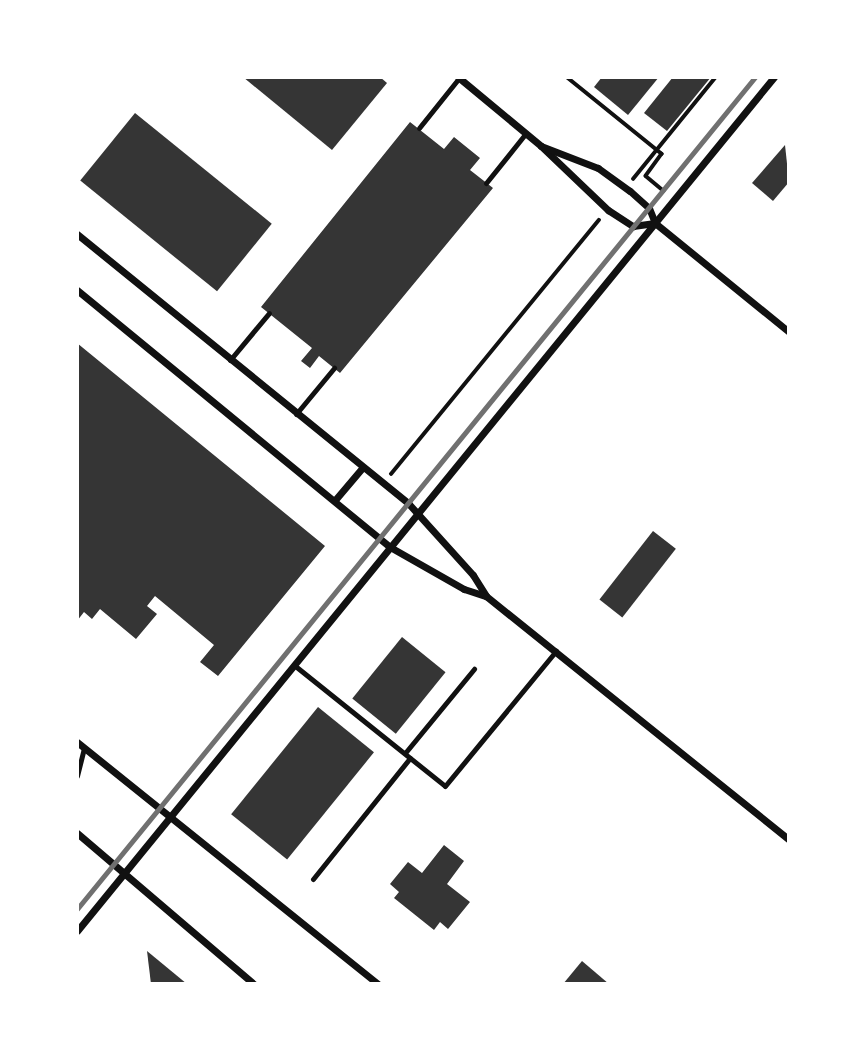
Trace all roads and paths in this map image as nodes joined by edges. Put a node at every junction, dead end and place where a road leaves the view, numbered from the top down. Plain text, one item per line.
1 (567, 77) edge
2 (716, 77) edge
3 (774, 77) edge
4 (459, 78) edge
5 (419, 128) dead end
6 (526, 133) junction
7 (541, 146) junction
8 (657, 150) junction
9 (486, 183) dead end
10 (625, 188) junction
11 (674, 200) junction
12 (608, 210) junction
13 (655, 223) junction
14 (77, 234) edge
15 (77, 290) edge
16 (269, 313) dead end
17 (789, 332) edge
18 (230, 360) junction
19 (334, 368) dead end
20 (296, 414) junction
21 (362, 468) junction
22 (383, 484) junction
23 (335, 500) junction
24 (419, 513) junction
25 (390, 547) junction
26 (486, 596) junction
27 (556, 651) junction
28 (294, 665) junction
29 (474, 669) dead end
30 (77, 742) edge
31 (84, 748) junction
32 (408, 755) junction
33 (77, 776) edge
34 (172, 816) junction
35 (77, 833) edge
36 (789, 841) edge
37 (125, 873) junction
38 (313, 879) dead end
39 (77, 931) edge
40 (254, 984) edge
41 (378, 984) edge

1 - 8 path
2 - 8 path
3 - 11 street
4 - 5 lane
4 - 6 street
6 - 7 street
6 - 9 lane
7 - 10 street
7 - 12 street
8 - 10 path
8 - 11 path
10 - 13 street
11 - 13 street
12 - 13 street
12 - 22 path
13 - 17 street
13 - 24 street
14 - 18 street
15 - 23 street
16 - 18 lane
18 - 20 street
19 - 20 lane
20 - 21 street
21 - 22 street
21 - 23 street
22 - 24 street
23 - 25 street
24 - 25 street
24 - 26 street
25 - 26 street
25 - 28 street
26 - 27 street
27 - 32 lane
27 - 36 street
28 - 32 lane
28 - 34 street
29 - 32 lane
30 - 31 street
31 - 33 lane
31 - 34 street
32 - 38 lane
34 - 37 street
34 - 41 street
35 - 37 street
37 - 39 street
37 - 40 street

